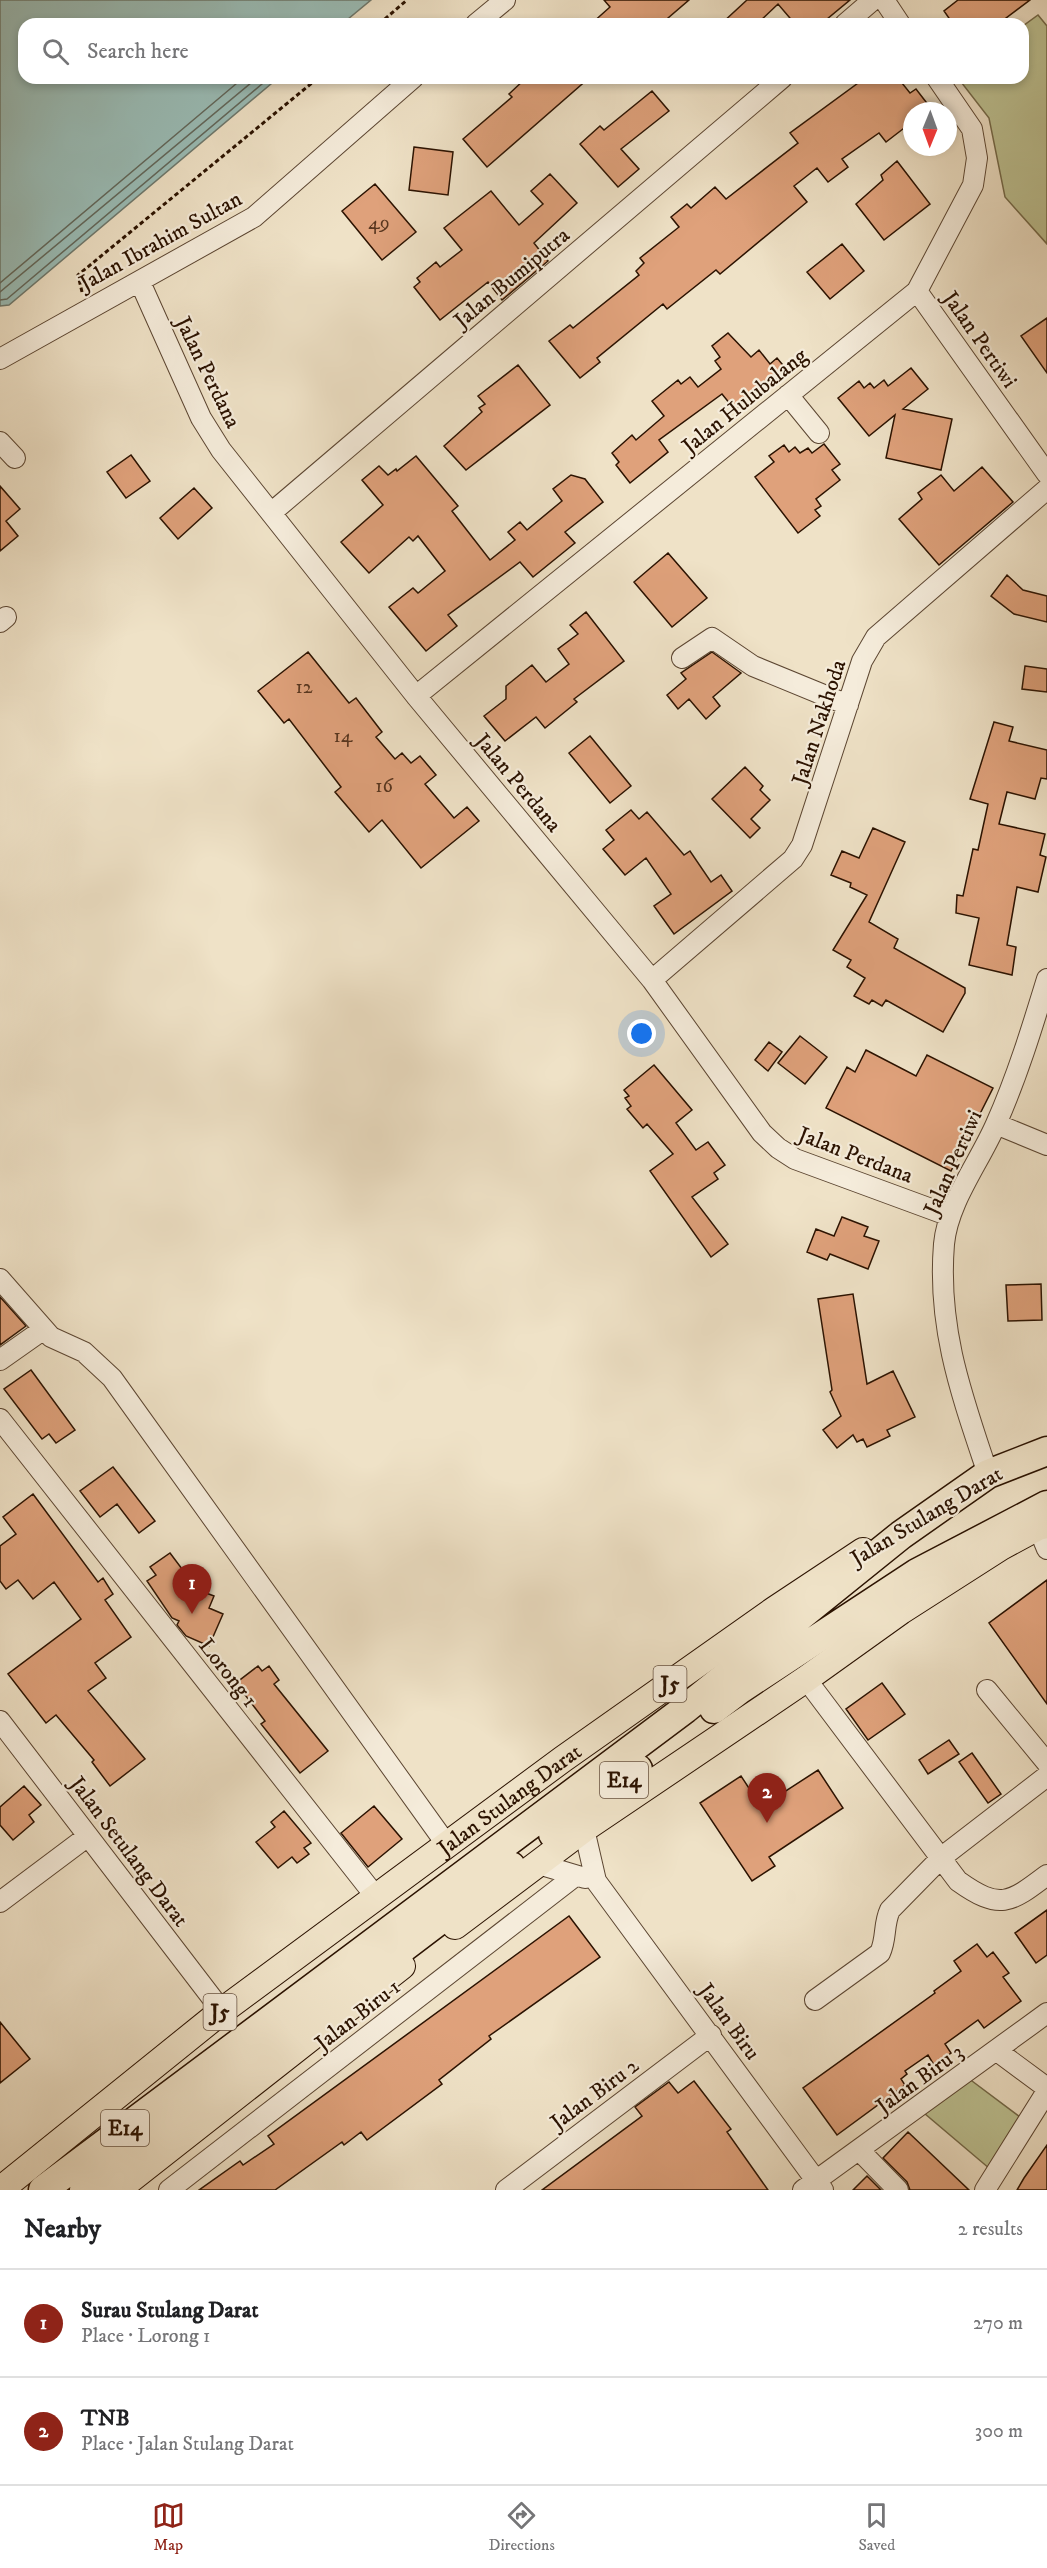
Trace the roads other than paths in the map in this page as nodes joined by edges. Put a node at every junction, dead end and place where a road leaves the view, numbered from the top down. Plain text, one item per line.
1 (505, 0) edge
2 (873, 0) edge
3 (884, 0) edge
4 (483, 18) edge
5 (852, 18) edge
6 (896, 18) edge
7 (406, 84) edge
8 (775, 84) edge
9 (941, 84) edge
10 (140, 282) junction
11 (917, 291) junction
12 (0, 359) edge
13 (788, 395) junction
14 (819, 433) dead end
15 (0, 442) edge
16 (15, 458) dead end
17 (1047, 474) edge
18 (1047, 489) edge
19 (272, 513) junction
20 (682, 658) dead end
21 (416, 696) junction
22 (848, 705) junction
23 (1047, 979) edge
24 (652, 980) junction
25 (996, 1124) junction
26 (1047, 1145) edge
27 (950, 1216) junction
28 (0, 1280) edge
29 (44, 1329) junction
30 (0, 1360) edge
31 (0, 1419) edge
32 (1047, 1451) edge
33 (988, 1474) junction
34 (1045, 1526) edge
35 (901, 1535) junction
36 (806, 1679) junction
37 (987, 1690) dead end
38 (0, 1721) edge
39 (1047, 1763) edge
40 (1047, 1776) edge
41 (584, 1828) junction
42 (88, 1836) junction
43 (443, 1839) junction
44 (942, 1857) junction
45 (538, 1864) junction
46 (1047, 1875) edge
47 (574, 1876) junction
48 (596, 1881) junction
49 (376, 1897) junction
50 (0, 1902) edge
51 (815, 2000) dead end
52 (222, 2011) junction
53 (1047, 2013) edge
54 (711, 2035) junction
55 (997, 2051) junction
56 (1047, 2089) edge
57 (860, 2151) junction
58 (814, 2187) edge
59 (0, 2190) edge
60 (43, 2190) edge
61 (84, 2190) edge
62 (117, 2190) edge
63 (169, 2190) edge
64 (506, 2190) edge
65 (897, 2190) edge
66 (985, 2190) edge

1 - 4 street
2 - 5 street
3 - 6 street
7 - 10 street, Jalan Ibrahim Sultan
8 - 19 street, Jalan Bumiputra
9 - 11 street, Jalan Hulubalang
10 - 12 street, Jalan Ibrahim Sultan
10 - 19 street, Jalan Perdana
11 - 13 street, Jalan Hulubalang
11 - 17 street, Jalan Pertiwi
13 - 14 street
13 - 21 street, Jalan Hulubalang
15 - 16 street
18 - 22 street, Jalan Nakhoda
19 - 21 street, Jalan Perdana
20 - 22 street
21 - 24 street, Jalan Perdana
22 - 24 street, Jalan Nakhoda
23 - 25 street, Jalan Pertiwi
24 - 27 street, Jalan Perdana
25 - 26 street
25 - 27 street, Jalan Pertiwi
27 - 33 street, Jalan Pertiwi
28 - 29 street
29 - 30 street
29 - 43 street
31 - 49 street, Lorong 1
32 - 33 highway, Jalan Stulang Darat / E14
33 - 35 highway, Jalan Stulang Darat / E14
34 - 36 main road
34 - 61 highway, E14
35 - 43 main road, Jalan Stulang Darat / J5
35 - 60 highway, E14
36 - 41 main road
36 - 44 street
37 - 39 street
38 - 42 street, Jalan Setulang Darat
40 - 44 street
41 - 45 main road
41 - 48 street, Jalan Biru
42 - 50 street
42 - 52 street, Jalan Setulang Darat
43 - 49 main road, Jalan Stulang Darat / J5
44 - 46 street
44 - 51 street
45 - 47 street
45 - 62 main road
47 - 48 street
47 - 63 street, Jalan Biru 1
48 - 54 street, Jalan Biru
49 - 52 main road, Jalan Stulang Darat / J5
52 - 59 main road, Jalan Stulang Darat / J5
53 - 55 street, Jalan Biru 3
54 - 58 street, Jalan Biru
54 - 64 street, Jalan Biru 2
55 - 56 street
55 - 57 street, Jalan Biru 3
56 - 66 street
57 - 58 street, Jalan Biru 3
57 - 65 street

